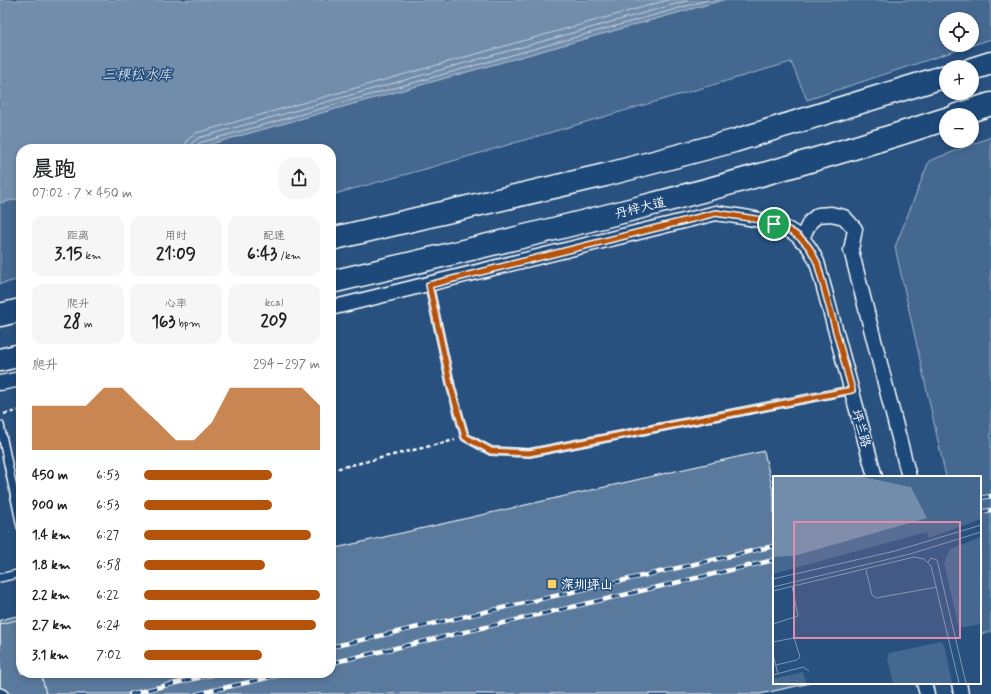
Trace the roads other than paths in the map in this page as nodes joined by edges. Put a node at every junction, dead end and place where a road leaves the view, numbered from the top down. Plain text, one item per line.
1 (991, 62) edge
2 (979, 66) edge
3 (939, 78) edge
4 (991, 104) edge
5 (979, 108) edge
6 (939, 121) edge
7 (336, 239) edge
8 (801, 240) junction
9 (336, 281) edge
10 (429, 285) junction
11 (336, 307) edge
12 (16, 311) edge
13 (0, 314) edge
14 (16, 356) edge
15 (0, 360) edge
16 (16, 380) edge
17 (0, 384) edge
18 (852, 390) junction
19 (0, 425) edge
20 (875, 476) edge
21 (909, 476) edge
22 (16, 503) edge
23 (16, 574) edge
24 (0, 578) edge
25 (924, 684) edge
26 (959, 684) edge
27 (0, 692) edge
28 (4, 694) edge
29 (927, 694) edge
30 (961, 694) edge

1 - 2 main road
3 - 7 main road
4 - 5 main road
6 - 9 main road, 丹梓大道
8 - 10 street, 坪兰路
8 - 18 street, 坪兰路
8 - 21 street
10 - 11 street
10 - 18 lane
12 - 13 main road
14 - 15 main road
16 - 17 street
18 - 20 street, 坪兰路
19 - 22 lane
23 - 24 lane
25 - 29 street
26 - 30 street
27 - 28 lane

